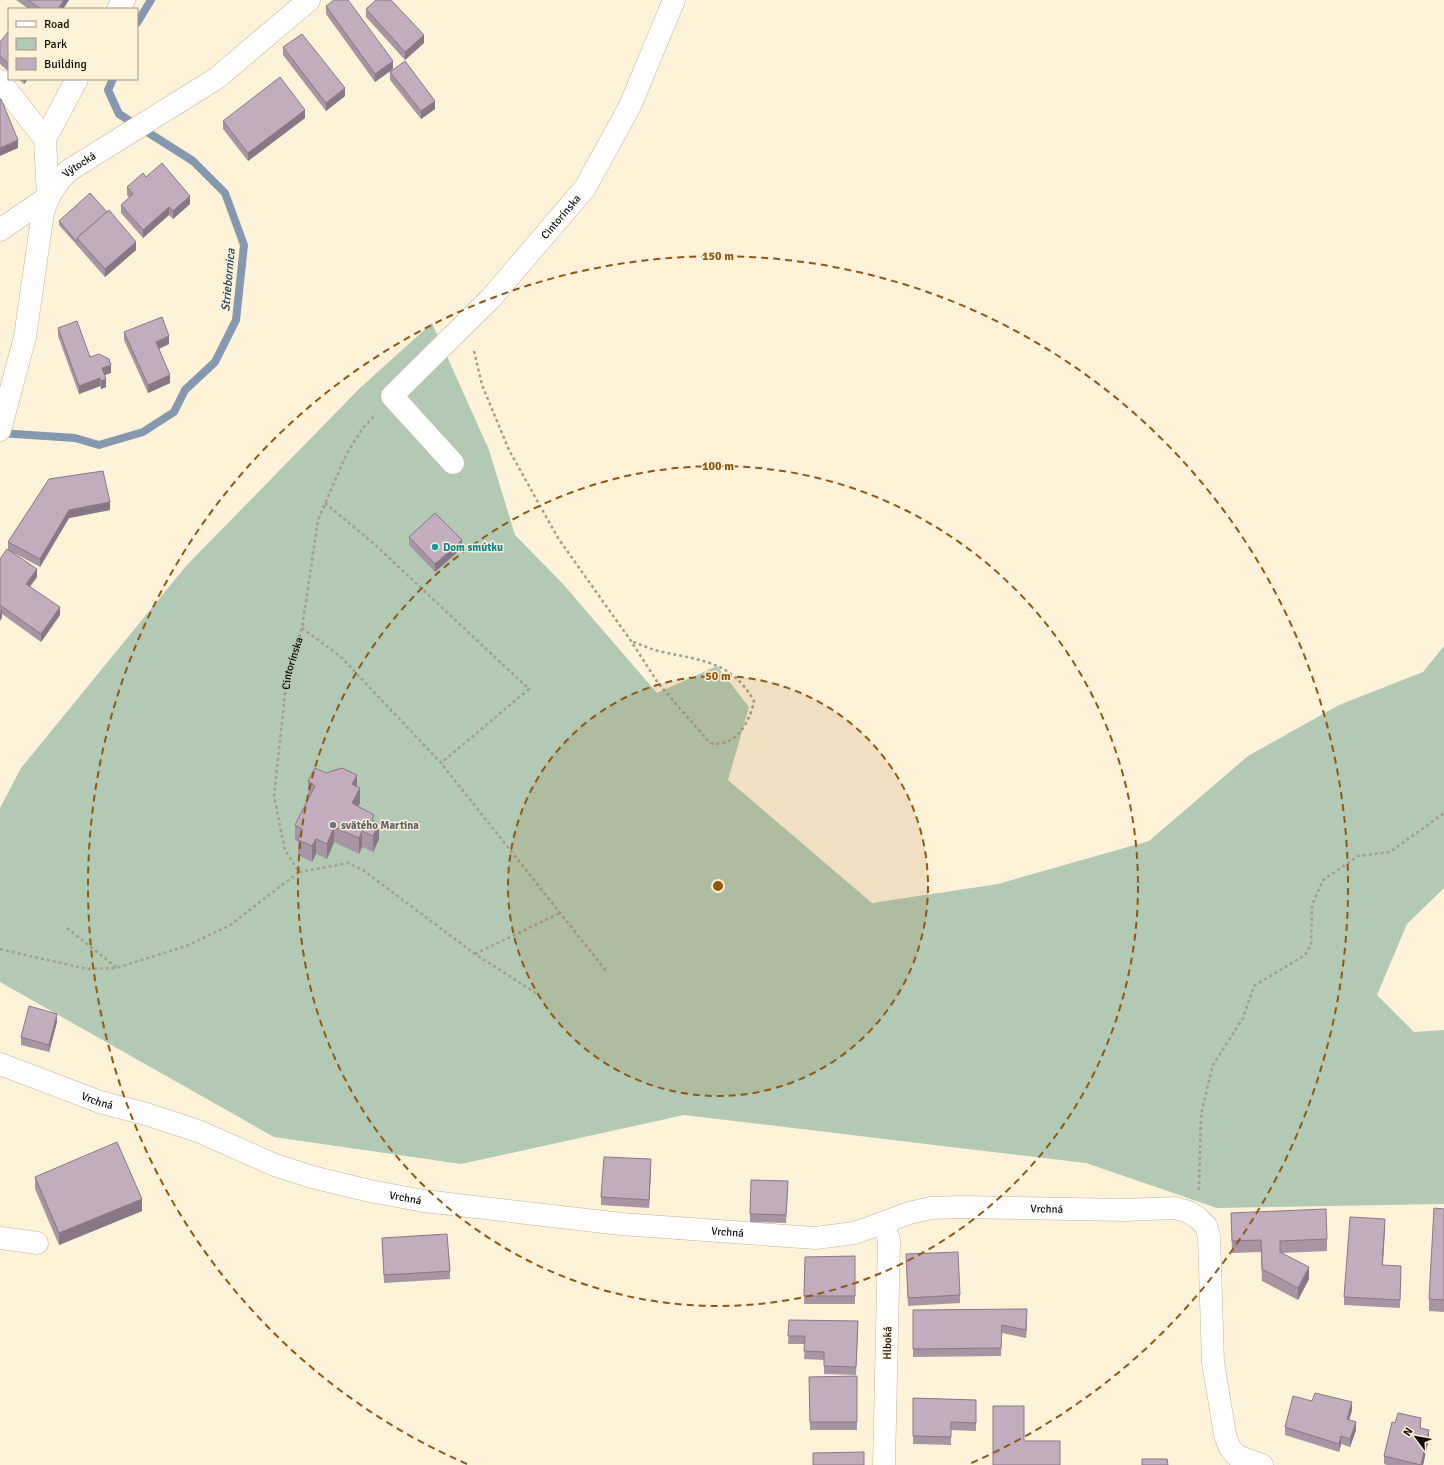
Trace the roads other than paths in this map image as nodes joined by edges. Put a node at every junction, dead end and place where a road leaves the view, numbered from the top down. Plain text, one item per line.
1 (309, 0) edge
2 (674, 0) edge
3 (76, 80) edge
4 (0, 81) edge
5 (45, 139) junction
6 (48, 197) junction
7 (0, 230) edge
8 (2, 422) edge
9 (454, 463) dead end
10 (0, 1064) edge
11 (883, 1223) junction
12 (0, 1238) edge
13 (37, 1242) dead end
14 (884, 1465) edge
15 (1262, 1465) edge

1 - 6 street, Výtocká
2 - 9 street, Cintorínska
3 - 5 street
4 - 5 street
5 - 6 street
6 - 7 street
6 - 8 street, Výtocká
10 - 11 street, Vrchná
11 - 14 street, Hlboká
11 - 15 street, Vrchná
12 - 13 street

